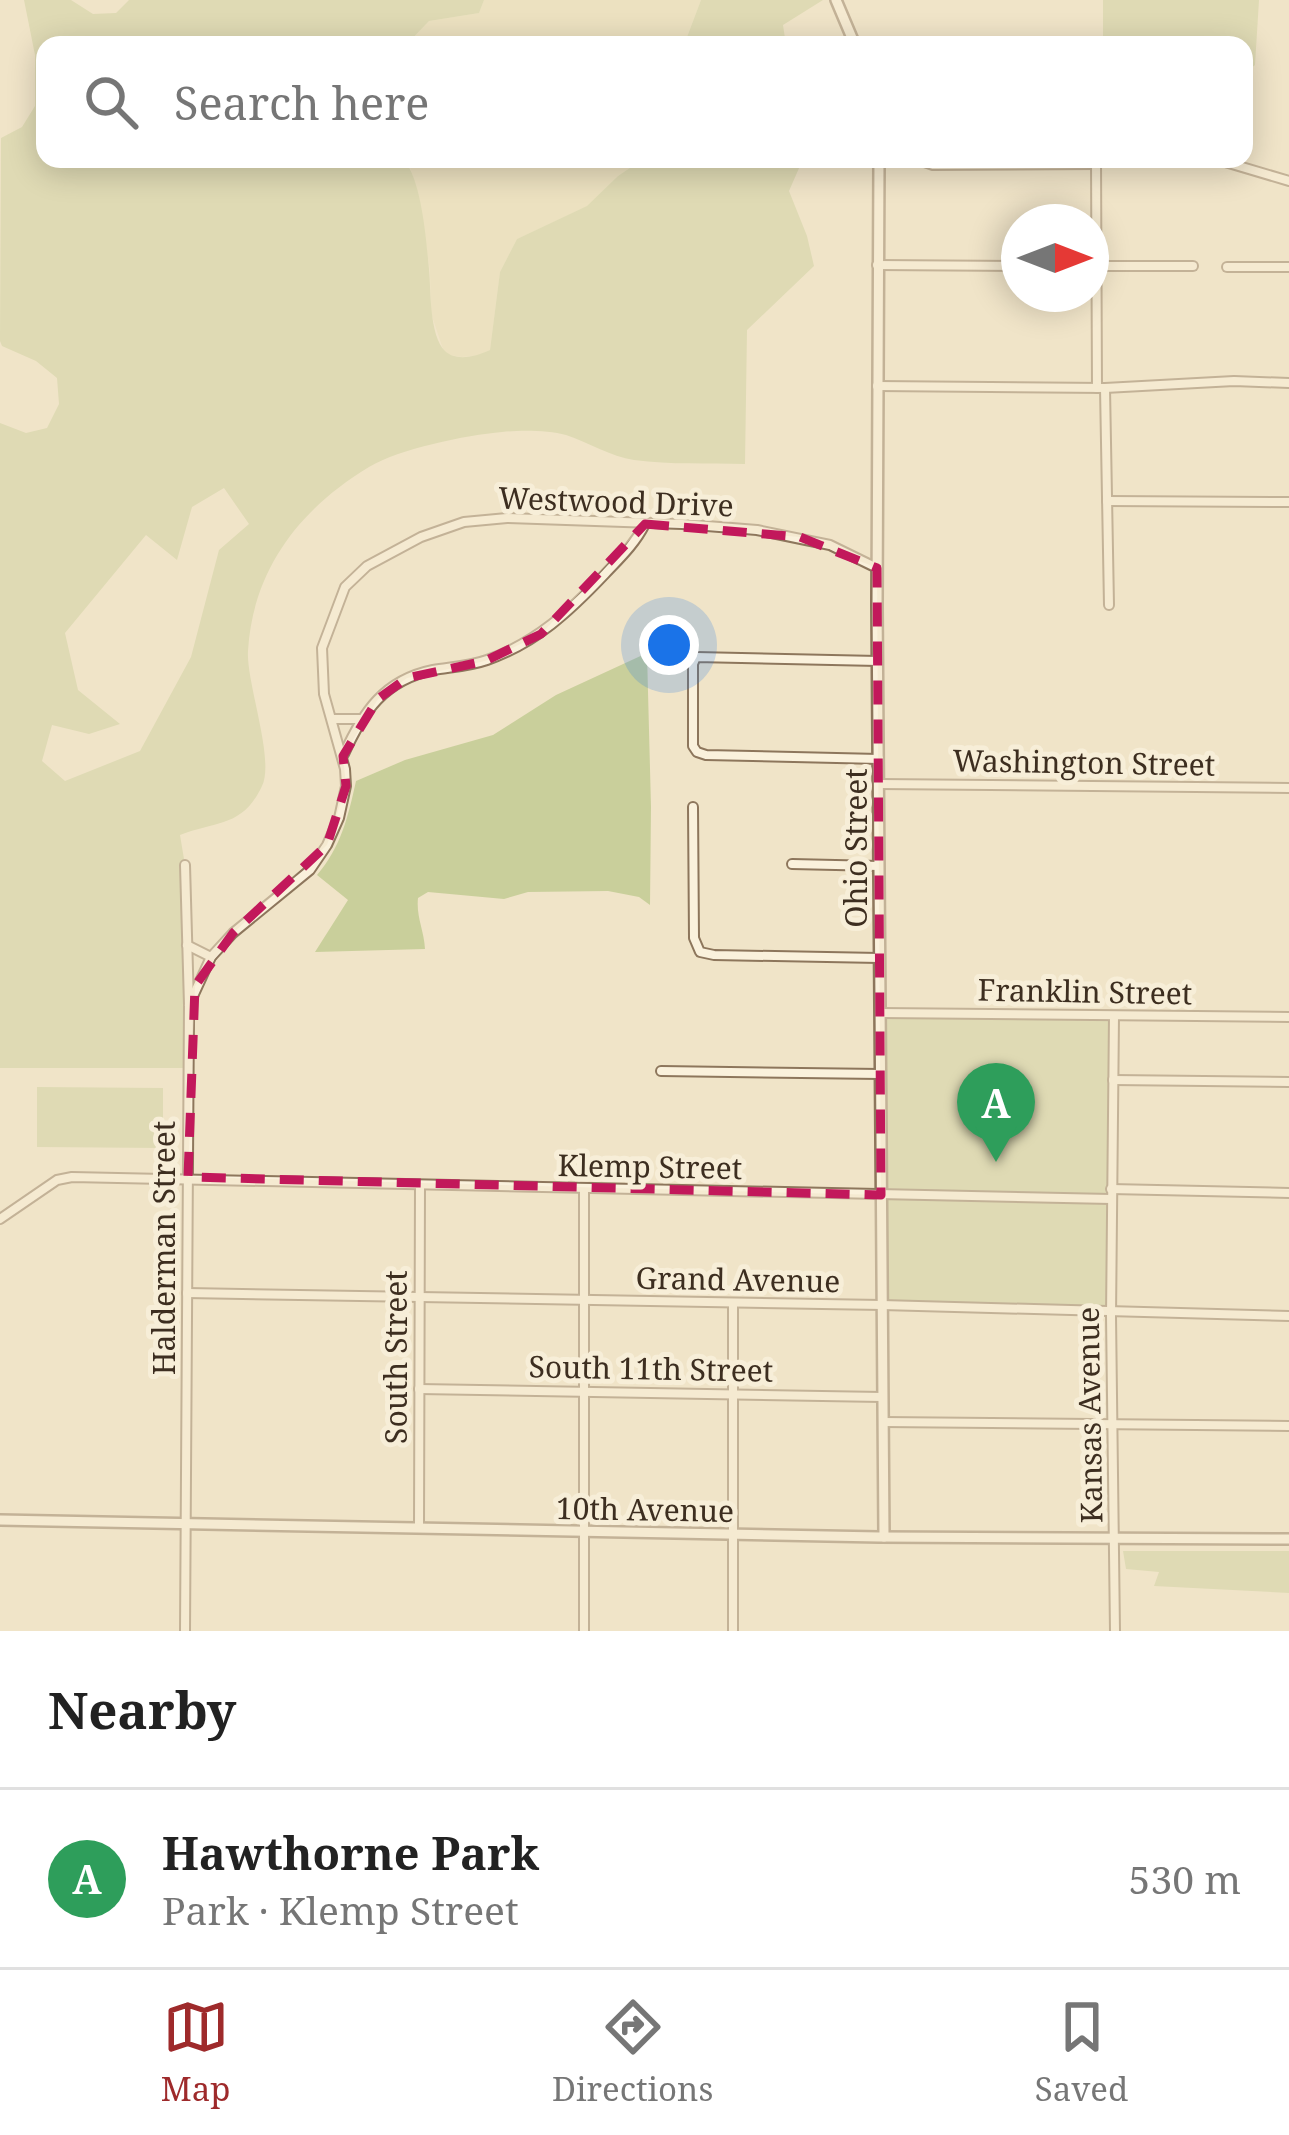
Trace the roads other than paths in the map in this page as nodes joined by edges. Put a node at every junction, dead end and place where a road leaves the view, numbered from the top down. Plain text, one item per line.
1 (836, 0) edge
2 (851, 36) edge
3 (879, 168) edge
4 (1096, 168) edge
5 (1245, 168) edge
6 (1289, 181) edge
7 (1095, 204) edge
8 (877, 265) junction
9 (1001, 266) edge
10 (1109, 266) edge
11 (1193, 266) dead end
12 (1227, 266) dead end
13 (1289, 267) edge
14 (1097, 312) edge
15 (1289, 382) edge
16 (877, 386) junction
17 (1101, 388) junction
18 (1107, 501) junction
19 (1289, 502) edge
20 (645, 524) junction
21 (877, 568) junction
22 (1109, 605) dead end
23 (878, 661) junction
24 (332, 718) junction
25 (360, 719) junction
26 (343, 756) junction
27 (879, 759) junction
28 (880, 784) junction
29 (1289, 788) edge
30 (693, 807) dead end
31 (792, 864) dead end
32 (185, 865) dead end
33 (879, 866) junction
34 (187, 945) junction
35 (211, 957) junction
36 (879, 958) junction
37 (189, 1005) junction
38 (880, 1013) junction
39 (1114, 1016) junction
40 (1289, 1017) edge
41 (661, 1071) dead end
42 (880, 1074) junction
43 (1113, 1080) junction
44 (1289, 1082) edge
45 (188, 1177) junction
46 (420, 1185) junction
47 (584, 1189) junction
48 (1289, 1193) edge
49 (1112, 1194) junction
50 (881, 1195) junction
51 (0, 1219) edge
52 (187, 1293) junction
53 (418, 1298) junction
54 (582, 1302) junction
55 (733, 1303) junction
56 (881, 1305) junction
57 (1111, 1310) junction
58 (1289, 1316) edge
59 (419, 1389) junction
60 (583, 1391) junction
61 (733, 1393) junction
62 (882, 1397) junction
63 (883, 1422) junction
64 (1112, 1425) junction
65 (1289, 1426) edge
66 (0, 1520) edge
67 (186, 1522) junction
68 (419, 1530) junction
69 (584, 1532) junction
70 (732, 1534) junction
71 (884, 1537) junction
72 (1114, 1538) junction
73 (1289, 1539) edge
74 (185, 1631) edge
75 (584, 1631) edge
76 (733, 1631) edge
77 (1115, 1631) edge

1 - 2 street
3 - 8 street, Ohio Street
4 - 7 street
5 - 6 street
8 - 9 street
8 - 16 street, Ohio Street
10 - 11 street
12 - 13 street
14 - 17 street
15 - 17 street
16 - 17 street
16 - 21 street, Ohio Street
17 - 18 street
18 - 19 street
18 - 22 street
20 - 21 street, Westwood Drive
20 - 24 street, Westwood Drive
20 - 25 street
21 - 23 street, Ohio Street
23 - 27 street, Ohio Street
23 - 27 street
24 - 25 street
24 - 26 street, Westwood Drive
25 - 26 street
26 - 35 street, Westwood Drive
27 - 28 street, Ohio Street
28 - 29 street, Washington Street
28 - 33 street, Ohio Street
30 - 36 street
31 - 33 street
32 - 34 street, Halderman Street
33 - 36 street, Ohio Street
34 - 35 street
34 - 37 street, Halderman Street
35 - 37 street, Westwood Drive
36 - 38 street, Ohio Street
37 - 45 street, Halderman Street
38 - 39 street, Franklin Street
38 - 42 street, Ohio Street
39 - 40 street, Franklin Street
39 - 43 street, Kansas Avenue
41 - 42 street
42 - 50 street, Ohio Street
43 - 44 street
43 - 49 street, Kansas Avenue
45 - 46 street, Klemp Street
45 - 51 street
45 - 52 street, Halderman Street
46 - 47 street, Klemp Street
46 - 53 street, South Street
47 - 50 street, Klemp Street
47 - 54 street
48 - 49 street, Klemp Street
49 - 50 street, Klemp Street
49 - 57 street, Kansas Avenue
50 - 56 street, Ohio Street
52 - 53 street, Grand Avenue
52 - 67 street, Halderman Street
53 - 54 street, Grand Avenue
53 - 59 street, South Street
54 - 55 street, Grand Avenue
54 - 60 street
55 - 56 street, Grand Avenue
55 - 61 street
56 - 57 street, Grand Avenue
56 - 62 street, Ohio Street
57 - 58 street, Grand Avenue
57 - 64 street, Kansas Avenue
59 - 60 street, South 11th Street
59 - 68 street, South Street
60 - 61 street, South 11th Street
60 - 69 street
61 - 62 street, South 11th Street
61 - 70 street
62 - 63 street, Ohio Street
63 - 64 street
63 - 71 street, Ohio Street
64 - 65 street
64 - 72 street, Kansas Avenue
66 - 67 street, 10th Avenue
67 - 68 street, 10th Avenue
67 - 74 street, Halderman Street
68 - 69 street, 10th Avenue
69 - 70 street, 10th Avenue
69 - 75 street
70 - 71 street, 10th Avenue
70 - 76 street
71 - 72 street, 10th Avenue
72 - 73 street, 10th Avenue
72 - 77 street, Kansas Avenue

